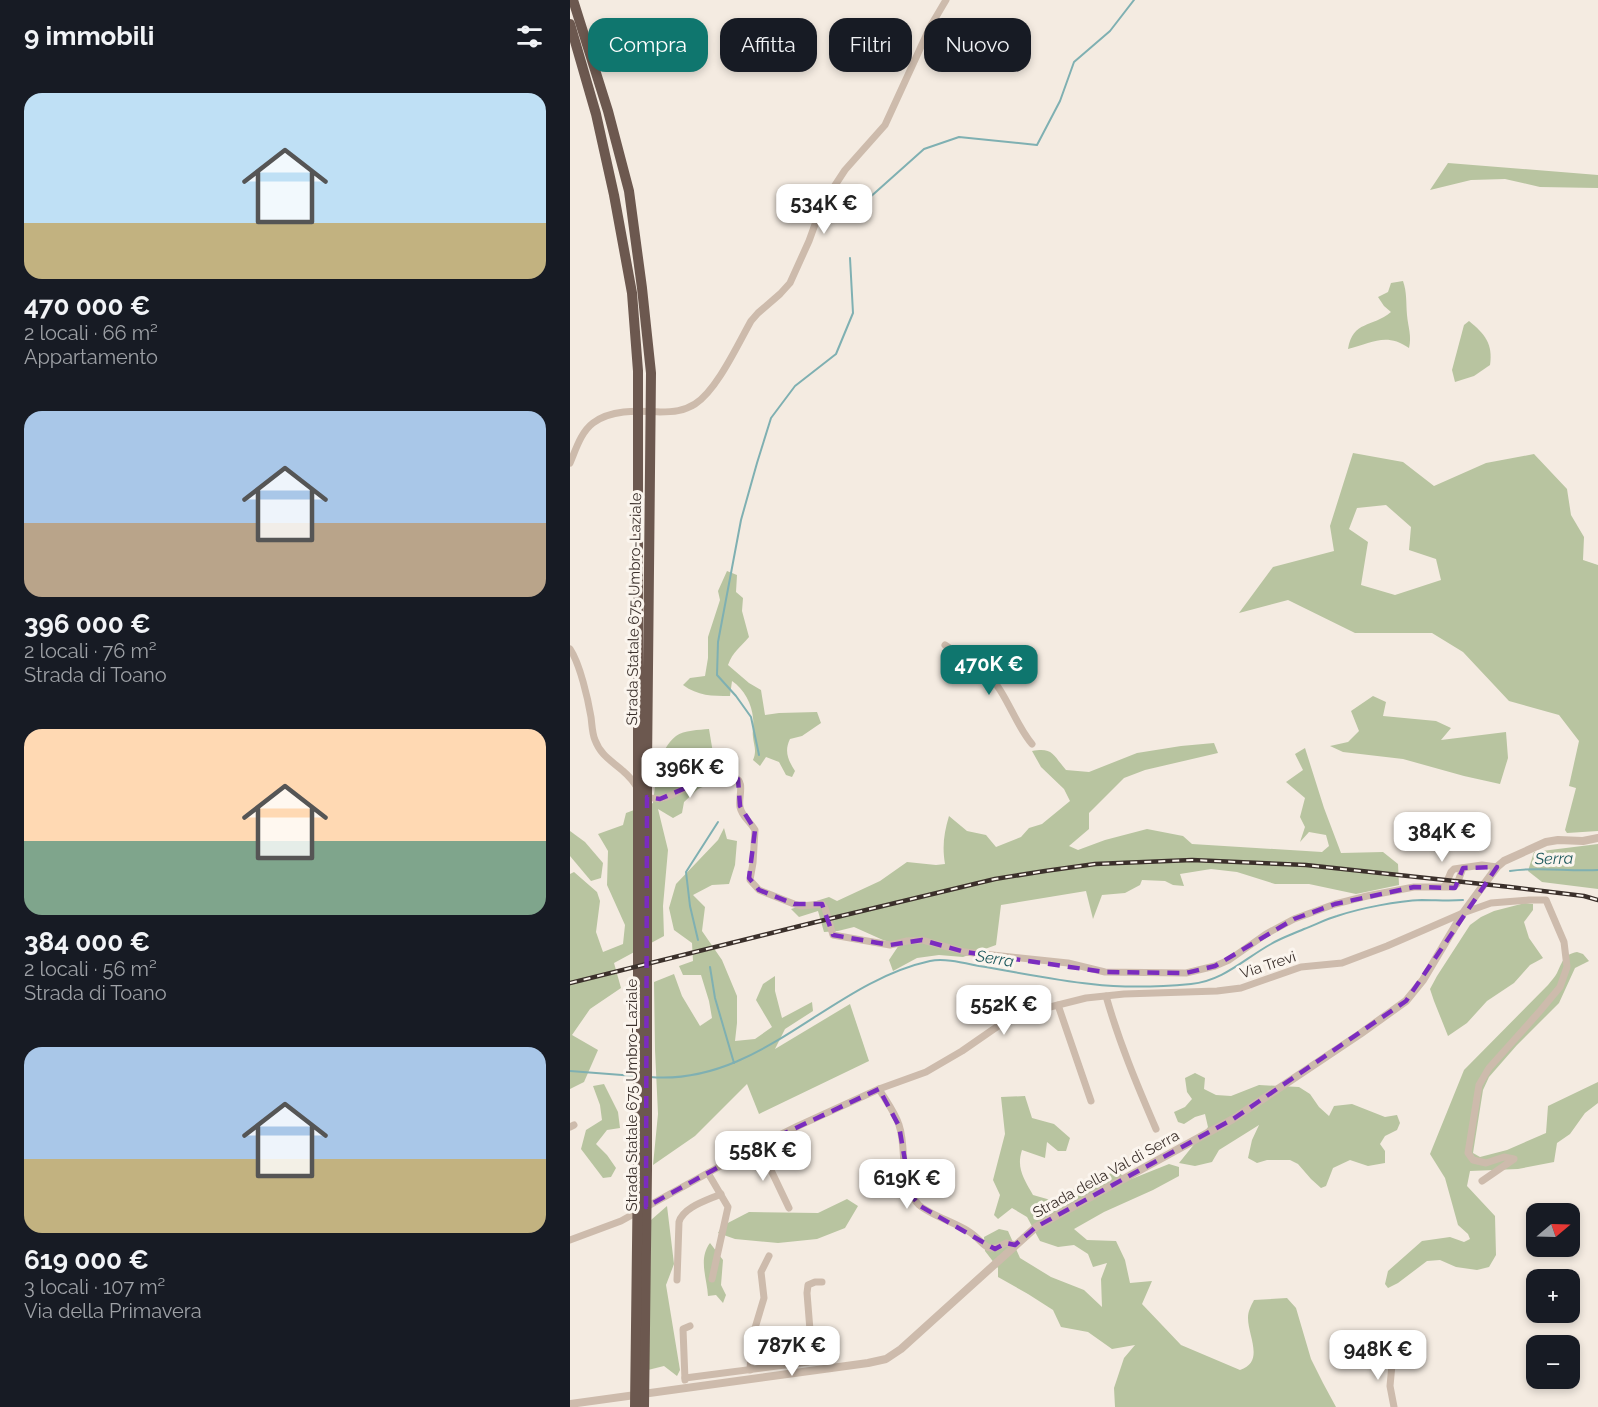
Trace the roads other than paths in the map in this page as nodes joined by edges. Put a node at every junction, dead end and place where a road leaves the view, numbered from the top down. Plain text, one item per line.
1 (573, 0) edge
2 (946, 0) edge
3 (570, 24) edge
4 (570, 463) edge
5 (945, 645) dead end
6 (570, 649) edge
7 (1032, 744) dead end
8 (642, 765) junction
9 (1598, 838) edge
10 (1497, 867) junction
11 (1464, 913) junction
12 (1106, 996) junction
13 (1058, 1005) junction
14 (879, 1089) junction
15 (1091, 1101) dead end
16 (1156, 1129) dead end
17 (759, 1145) junction
18 (708, 1173) junction
19 (1482, 1182) dead end
20 (721, 1194) junction
21 (789, 1208) dead end
22 (570, 1240) edge
23 (1016, 1245) junction
24 (769, 1256) dead end
25 (712, 1279) dead end
26 (677, 1280) dead end
27 (822, 1282) dead end
28 (690, 1326) dead end
29 (1393, 1354) dead end
30 (750, 1370) junction
31 (685, 1377) junction
32 (686, 1388) junction
33 (649, 1393) junction
34 (576, 1405) edge
35 (635, 1407) edge
36 (644, 1407) edge
37 (649, 1407) edge
38 (1394, 1407) edge

1 - 8 highway, Strada Statale 675 Umbro-Laziale
2 - 4 street
3 - 8 highway, Strada Statale 675 Umbro-Laziale
5 - 7 street
6 - 10 street
8 - 35 highway, Strada Statale 675 Umbro-Laziale
8 - 36 highway, Strada Statale 675 Umbro-Laziale
9 - 10 street, Strada della Val di Serra
10 - 11 street, Strada della Val di Serra
11 - 12 street, Via Trevi
11 - 19 street
11 - 23 street, Strada della Val di Serra
12 - 13 street, Via Trevi
12 - 16 street
13 - 14 street, Via Trevi
13 - 15 street
14 - 17 street, Via Trevi
14 - 23 street
17 - 18 street, Via Trevi
17 - 21 street
18 - 20 street
18 - 22 street, Via Trevi
20 - 25 street
20 - 26 street
23 - 32 street, Strada della Val di Serra
24 - 30 street
27 - 30 street
28 - 31 street
29 - 38 street
30 - 31 street
31 - 32 street
32 - 33 street, Strada della Val di Serra
33 - 34 street, Strada della Val di Serra
33 - 37 street

